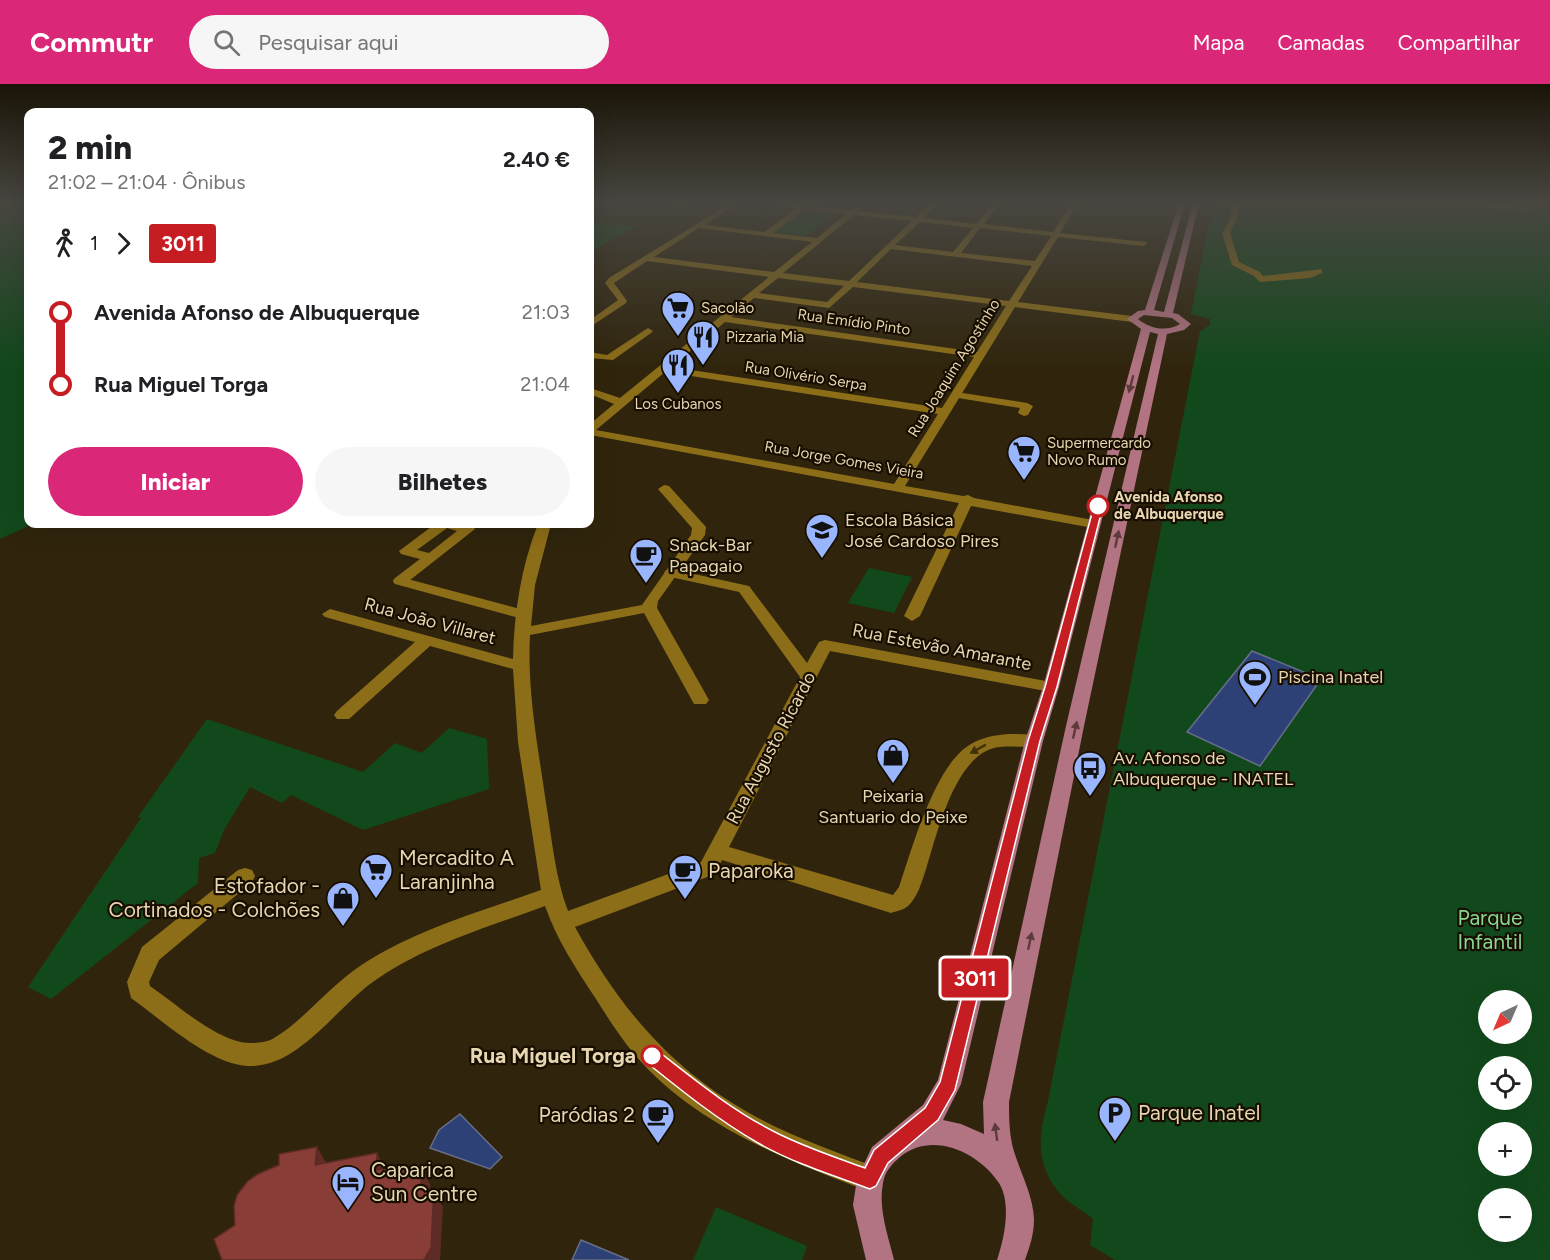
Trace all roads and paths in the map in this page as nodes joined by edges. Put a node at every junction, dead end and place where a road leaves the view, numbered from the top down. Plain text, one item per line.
1 (797, 258) edge
2 (879, 258) edge
3 (982, 258) edge
4 (1041, 258) edge
5 (1168, 258) edge
6 (1176, 258) edge
7 (1233, 258) edge
8 (647, 259) joint
9 (1038, 264) junction
10 (1318, 271) dead end
11 (776, 275) junction
12 (851, 284) junction
13 (752, 295) junction
14 (1011, 304) junction
15 (724, 319) junction
16 (594, 321) edge
17 (1152, 321) junction
18 (648, 331) dead end
19 (979, 355) junction
20 (594, 356) edge
21 (662, 369) junction
22 (594, 392) edge
23 (956, 395) junction
24 (620, 402) junction
25 (945, 412) junction
26 (1024, 413) dead end
27 (594, 426) edge
28 (594, 431) edge
29 (898, 487) junction
30 (664, 489) dead end
31 (968, 499) junction
32 (1093, 524) junction
33 (438, 528) edge
34 (464, 528) edge
35 (542, 528) edge
36 (431, 558) junction
37 (671, 573) junction
38 (649, 608) junction
39 (330, 614) dead end
40 (912, 616) dead end
41 (522, 623) junction
42 (427, 640) junction
43 (825, 645) joint
44 (521, 666) junction
45 (809, 677) junction
46 (1051, 687) junction
47 (700, 700) dead end
48 (343, 716) dead end
49 (1034, 741) junction
50 (717, 851) junction
51 (245, 876) dead end
52 (552, 895) junction
53 (563, 922) junction
54 (900, 1140) junction
55 (870, 1179) junction
56 (1014, 1188) junction
57 (872, 1233) junction
58 (880, 1260) edge
59 (888, 1260) edge
60 (1011, 1260) edge

1 - 11 street
2 - 12 street
3 - 9 street
4 - 9 street, Rua Joaquim Agostinho
5 - 17 main road
6 - 17 main road
7 - 10 street
8 - 11 street
8 - 16 street
9 - 14 street, Rua Joaquim Agostinho
11 - 12 street
11 - 13 street
12 - 13 street
12 - 14 street
13 - 15 street
14 - 17 street
14 - 19 street, Rua Joaquim Agostinho
15 - 19 street, Rua Emídio Pinto
15 - 21 street
17 -> 32 main road
56 -> 17 main road
18 - 20 street
19 - 23 street, Rua Joaquim Agostinho
21 - 24 street
21 - 25 street, Rua Olivério Serpa
22 - 24 street
23 - 25 street, Rua Joaquim Agostinho
23 - 26 street
24 - 27 street
25 - 29 street, Rua Joaquim Agostinho
28 - 29 street, Rua Jorge Gomes Vieira
29 - 31 street, Rua Jorge Gomes Vieira
30 - 37 street
31 - 32 street, Rua Jorge Gomes Vieira
31 - 40 street
32 - 46 main road
33 - 36 street
34 - 36 street
35 - 41 street
36 - 41 street
37 - 38 street
37 - 45 street
38 - 41 street
38 - 47 street
39 - 42 street, Rua João Villaret
41 - 44 street
42 - 44 street, Rua João Villaret
42 - 48 street
43 - 45 street, Rua Augusto Ricardo
43 - 46 street, Rua Estevão Amarante
44 - 52 street
45 - 50 street, Rua Augusto Ricardo
46 - 49 main road
49 -> 50 street
49 - 54 main road
50 - 53 street, Rua Augusto Ricardo
51 - 52 street
52 - 53 street
53 - 55 street
54 - 55 main road
54 - 56 main road
55 - 57 main road
56 - 60 main road
57 - 58 main road
57 - 59 main road

